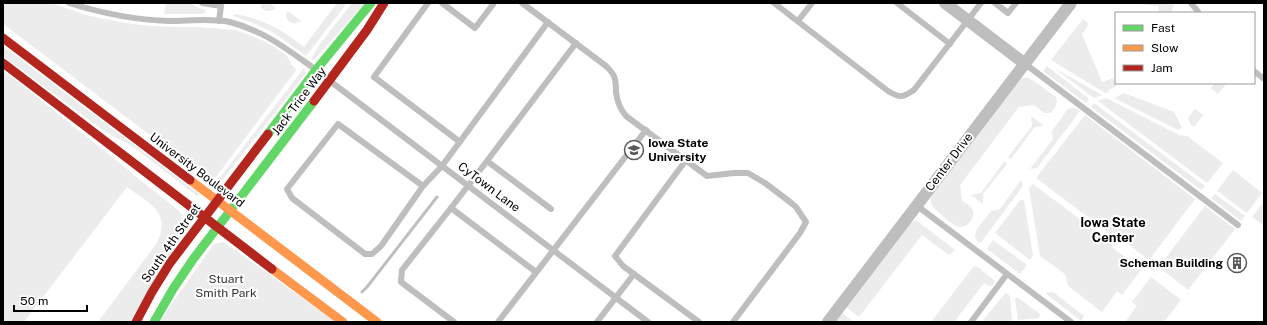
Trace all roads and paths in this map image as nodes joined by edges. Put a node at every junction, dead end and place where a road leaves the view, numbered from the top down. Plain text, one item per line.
1 (69, 3) edge
2 (202, 3) edge
3 (371, 3) edge
4 (384, 3) edge
5 (428, 3) edge
6 (442, 3) edge
7 (494, 3) edge
8 (522, 3) edge
9 (774, 3) edge
10 (812, 3) edge
11 (897, 3) edge
12 (945, 3) edge
13 (981, 3) edge
14 (995, 3) edge
15 (1016, 3) edge
16 (1070, 3) edge
17 (1191, 3) edge
18 (1198, 12) edge
19 (968, 20) junction
20 (219, 21) junction
21 (548, 22) junction
22 (798, 22) junction
23 (3, 38) edge
24 (576, 43) junction
25 (950, 44) junction
26 (1024, 63) junction
27 (3, 64) edge
28 (1255, 72) edge
29 (323, 75) junction
30 (1264, 79) edge
31 (646, 130) junction
32 (460, 142) junction
33 (686, 160) junction
34 (487, 161) junction
35 (442, 166) junction
36 (468, 185) junction
37 (424, 186) junction
38 (217, 200) junction
39 (916, 206) junction
40 (450, 208) junction
41 (551, 209) dead end
42 (230, 211) junction
43 (204, 217) junction
44 (1238, 225) dead end
45 (217, 228) junction
46 (553, 250) junction
47 (536, 272) junction
48 (634, 274) junction
49 (1007, 274) junction
50 (616, 297) junction
51 (598, 321) edge
52 (136, 322) edge
53 (154, 322) edge
54 (343, 322) edge
55 (377, 322) edge
56 (454, 322) edge
57 (498, 322) edge
58 (648, 322) edge
59 (698, 322) edge
60 (733, 322) edge
61 (828, 322) edge
62 (971, 322) edge
63 (1071, 322) edge

1 - 20 lane, CyTown Lane
2 - 20 lane
3 - 29 main road, Jack Trice Way
4 - 29 main road, Jack Trice Way
5 - 32 lane
6 - 7 lane
8 - 21 lane
9 - 22 lane
10 - 22 lane
11 - 25 lane
12 - 19 street
13 - 19 lane
14 - 15 lane
16 - 26 street, Center Drive
17 - 18 lane
19 - 25 lane
19 - 26 street
20 - 29 lane, CyTown Lane
21 - 24 lane
21 - 32 lane
22 - 25 lane
23 - 38 main road, University Boulevard
24 - 31 lane
24 - 34 lane
26 - 39 street, Center Drive
26 - 44 lane
27 - 43 main road
28 - 30 lane
29 - 35 lane, CyTown Lane
29 - 38 main road, Jack Trice Way
29 - 42 main road, Jack Trice Way
31 - 33 lane
31 - 46 lane
32 - 35 lane
33 - 48 lane
33 - 60 lane
34 - 36 lane
34 - 41 lane
35 - 36 lane, CyTown Lane
35 - 37 lane
36 - 40 lane
36 - 46 lane, CyTown Lane
37 - 37 lane
38 - 42 main road, University Boulevard
38 - 43 main road, South 4th Street
39 - 49 lane
39 - 61 street, Center Drive
40 - 47 lane
40 - 56 lane
42 - 45 main road
42 - 55 main road, University Boulevard
43 - 45 main road
43 - 52 main road, South 4th Street
45 - 53 main road
45 - 54 main road
46 - 47 lane
46 - 50 lane, CyTown Lane
47 - 57 lane
48 - 50 lane
48 - 59 lane
49 - 62 lane
49 - 63 lane
50 - 51 lane
50 - 58 lane, CyTown Lane

